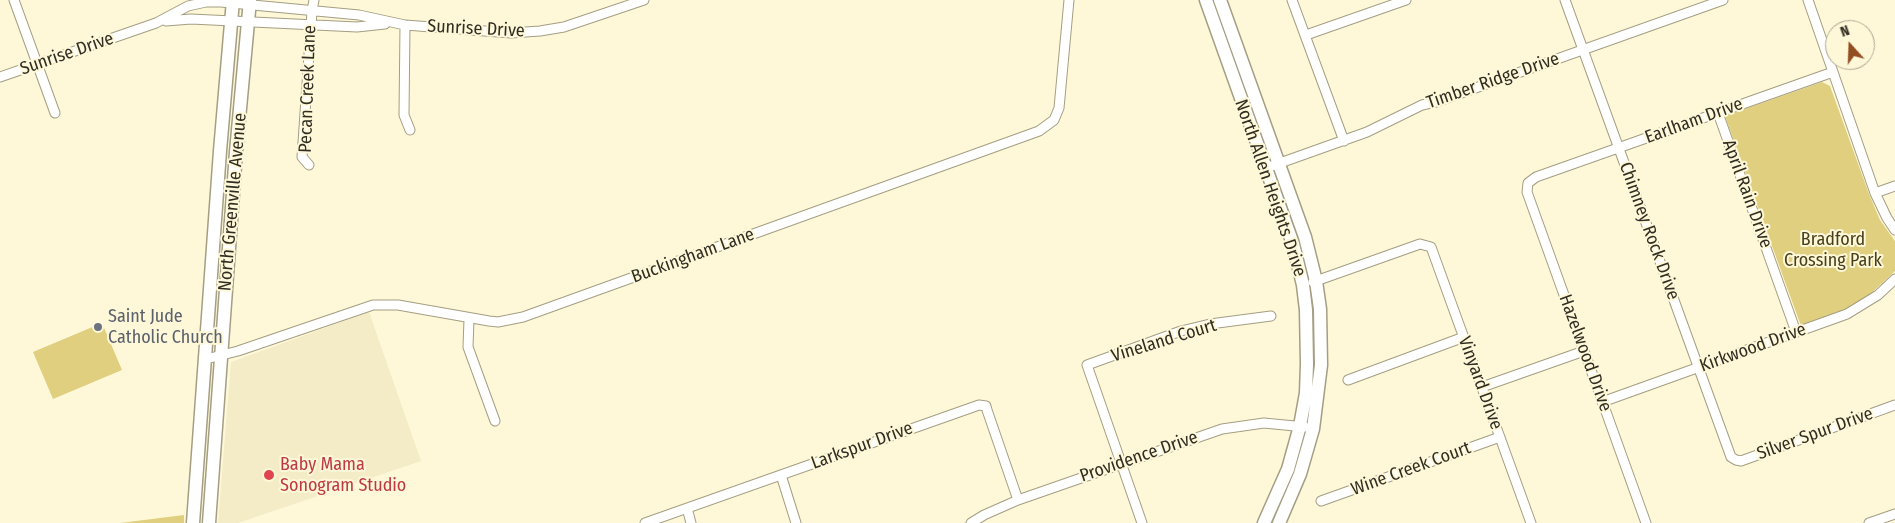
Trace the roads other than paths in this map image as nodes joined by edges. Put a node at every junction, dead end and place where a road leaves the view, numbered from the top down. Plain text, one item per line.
1 (14, 0) edge
2 (314, 0) edge
3 (644, 0) edge
4 (1069, 0) edge
5 (1206, 0) edge
6 (1220, 0) edge
7 (1292, 0) edge
8 (1406, 0) edge
9 (1565, 0) edge
10 (1723, 0) edge
11 (1808, 0) edge
12 (233, 2) edge
13 (250, 2) edge
14 (312, 11) junction
15 (163, 21) junction
16 (231, 21) junction
17 (248, 22) junction
18 (392, 23) junction
19 (311, 25) junction
20 (405, 26) junction
21 (1306, 35) junction
22 (1583, 50) junction
23 (38, 64) junction
24 (1833, 72) junction
25 (0, 77) edge
26 (1718, 112) junction
27 (55, 113) dead end
28 (410, 130) dead end
29 (1344, 141) junction
30 (1619, 148) junction
31 (220, 151) junction
32 (236, 152) junction
33 (1279, 164) junction
34 (309, 165) dead end
35 (1266, 168) junction
36 (1528, 183) joint
37 (1895, 186) edge
38 (1875, 193) junction
39 (1895, 230) edge
40 (1895, 279) edge
41 (1316, 281) junction
42 (1303, 285) junction
43 (1271, 316) dead end
44 (469, 319) junction
45 (1796, 332) junction
46 (1464, 337) junction
47 (1584, 351) junction
48 (221, 355) junction
49 (206, 359) junction
50 (1699, 368) junction
51 (1348, 380) dead end
52 (1482, 387) junction
53 (1602, 402) junction
54 (1895, 405) edge
55 (495, 421) dead end
56 (1300, 426) junction
57 (1313, 429) junction
58 (1500, 438) junction
59 (1736, 460) joint
60 (1121, 464) junction
61 (781, 475) junction
62 (1018, 500) junction
63 (1322, 501) dead end
64 (687, 508) junction
65 (1895, 514) edge
66 (193, 523) edge
67 (209, 523) edge
68 (645, 523) edge
69 (691, 523) edge
70 (796, 523) edge
71 (972, 523) edge
72 (1142, 523) edge
73 (1264, 523) edge
74 (1279, 523) edge
75 (1531, 523) edge
76 (1646, 523) edge
77 (1869, 523) edge

1 - 23 street
2 - 14 street, Pecan Creek Lane
3 - 20 street, Sunrise Drive
4 - 44 street, Buckingham Lane
5 - 35 main road, North Allen Heights Drive
6 - 33 main road, North Allen Heights Drive
7 - 21 street
8 - 21 street
9 - 22 street, Chimney Rock Drive
10 - 22 street, Timber Ridge Drive
11 - 24 street
12 - 13 street, Sunrise Drive
12 - 15 street, Sunrise Drive
12 - 16 main road, North Greenville Avenue
13 - 14 street, Sunrise Drive
13 - 17 main road, North Greenville Avenue
14 - 18 street, Sunrise Drive
14 - 19 street, Pecan Creek Lane
15 - 16 street, Sunrise Drive
15 - 23 street, Sunrise Drive
16 - 17 street, Sunrise Drive
16 - 31 main road, North Greenville Avenue
17 - 19 street, Sunrise Drive
17 - 32 main road, North Greenville Avenue
18 - 19 street, Sunrise Drive
18 - 20 street, Sunrise Drive
19 - 34 street, Pecan Creek Lane
20 - 28 street
21 - 29 street
22 - 29 street, Timber Ridge Drive
22 - 30 street, Chimney Rock Drive
23 - 25 street, Sunrise Drive
23 - 27 street
24 - 26 street, Earlham Drive
24 - 38 street
26 - 30 street, Earlham Drive
26 - 45 street, April Rain Drive
29 - 33 street, Timber Ridge Drive
30 - 36 street, Earlham Drive
30 - 50 street, Chimney Rock Drive
31 - 32 main road
31 - 49 main road, North Greenville Avenue
32 - 48 main road, North Greenville Avenue
33 - 35 street, Timber Ridge Drive
33 - 41 main road, North Allen Heights Drive
35 - 42 main road, North Allen Heights Drive
36 - 47 street, Hazelwood Drive
37 - 38 street
38 - 39 street
40 - 45 street, Kirkwood Drive
41 - 42 street
41 - 46 street, Vinyard Drive
41 - 57 main road, North Allen Heights Drive
42 - 56 main road, North Allen Heights Drive
43 - 60 street, Vineland Court
44 - 48 street, Buckingham Lane
44 - 55 street
45 - 50 street, Kirkwood Drive
46 - 51 street
46 - 52 street, Vinyard Drive
47 - 52 street
47 - 53 street, Hazelwood Drive
48 - 49 street, Buckingham Lane
48 - 67 main road, North Greenville Avenue
49 - 66 main road, North Greenville Avenue
50 - 53 street, Kirkwood Drive
50 - 59 street, Chimney Rock Drive
52 - 58 street, Vinyard Drive
53 - 76 street, Hazelwood Drive
54 - 59 street, Silver Spur Drive
56 - 57 street, Providence Drive
56 - 60 street, Providence Drive
56 - 73 main road, North Allen Heights Drive
57 - 74 main road, North Allen Heights Drive
58 - 63 street, Wine Creek Court
58 - 75 street, Vinyard Drive
60 - 62 street, Providence Drive
60 - 72 street
61 - 62 street, Larkspur Drive
61 - 64 street, Larkspur Drive
61 - 70 street
62 - 71 street, Providence Drive
64 - 68 street, Larkspur Drive
64 - 69 street
65 - 77 street

